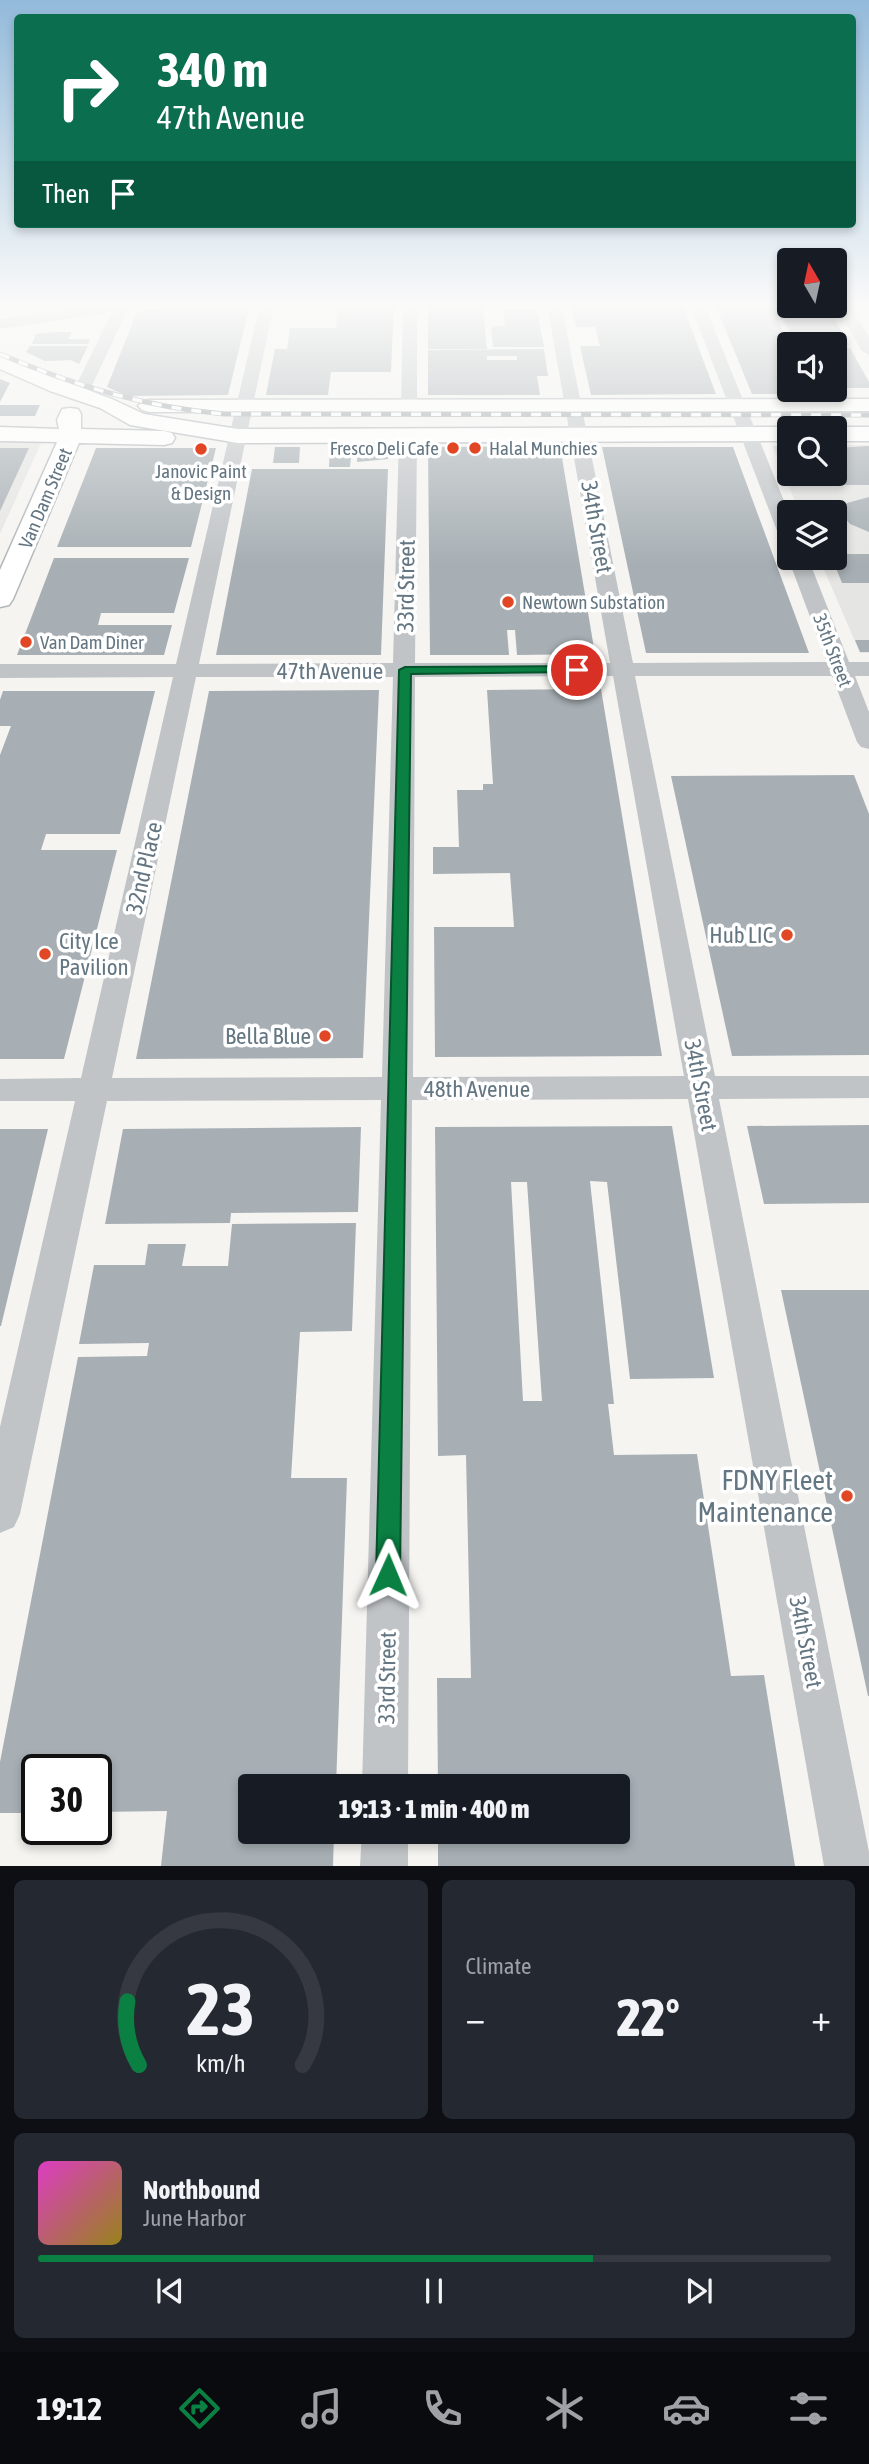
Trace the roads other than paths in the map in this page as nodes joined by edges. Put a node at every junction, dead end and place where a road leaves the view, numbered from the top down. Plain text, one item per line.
1 (68, 391) edge
2 (82, 391) edge
3 (247, 391) edge
4 (409, 391) edge
5 (571, 391) edge
6 (733, 391) edge
7 (79, 396) junction
8 (574, 405) junction
9 (739, 405) junction
10 (869, 405) edge
11 (244, 406) junction
12 (409, 406) junction
13 (115, 408) junction
14 (0, 434) edge
15 (777, 434) edge
16 (847, 434) edge
17 (869, 434) edge
18 (408, 435) junction
19 (580, 435) junction
20 (750, 435) junction
21 (71, 436) junction
22 (238, 436) junction
23 (777, 505) edge
24 (803, 570) edge
25 (0, 598) edge
26 (623, 669) junction
27 (841, 669) junction
28 (869, 669) edge
29 (405, 670) junction
30 (0, 671) edge
31 (186, 671) junction
32 (869, 742) edge
33 (869, 1087) edge
34 (701, 1088) junction
35 (398, 1089) junction
36 (0, 1090) edge
37 (93, 1090) junction
38 (0, 1514) edge
39 (385, 1774) edge
40 (385, 1844) edge
41 (384, 1866) edge
42 (848, 1866) edge

1 - 7 main road
2 - 7 street, Van Dam Street
3 - 11 street, 32nd Place
4 - 12 street
5 - 8 street, 34th Street
6 - 9 street
7 - 13 main road
7 - 21 main road, Van Dam Street
8 - 9 main road
8 - 12 main road
8 - 19 street, 34th Street
9 - 10 main road
9 - 20 street
11 - 12 main road
11 - 13 main road
11 - 22 street, 32nd Place
13 - 21 main road, Van Dam Street
13 - 22 main road
14 - 21 main road
15 - 20 main road
16 - 17 main road
18 - 19 main road
18 - 22 main road
18 - 29 street, 33rd Street
19 - 20 main road
19 - 26 street, 34th Street
20 - 23 street
21 - 22 main road
21 - 25 main road, Van Dam Street
22 - 31 street, 32nd Place
24 - 27 street, 35th Street
26 - 27 street, 47th Avenue
26 - 29 street, 47th Avenue
26 - 34 street, 34th Street
27 - 28 street, 47th Avenue
27 - 32 street, 35th Street
29 - 31 street, 47th Avenue
29 - 35 street, 33rd Street
30 - 31 street, 47th Avenue
31 - 37 street, 32nd Place
33 - 34 street, 48th Avenue
34 - 35 street, 48th Avenue
34 - 42 street, 34th Street
35 - 37 street, 48th Avenue
35 - 39 street, 33rd Street
36 - 37 street, 48th Avenue
37 - 38 street, 32nd Place
40 - 41 street

